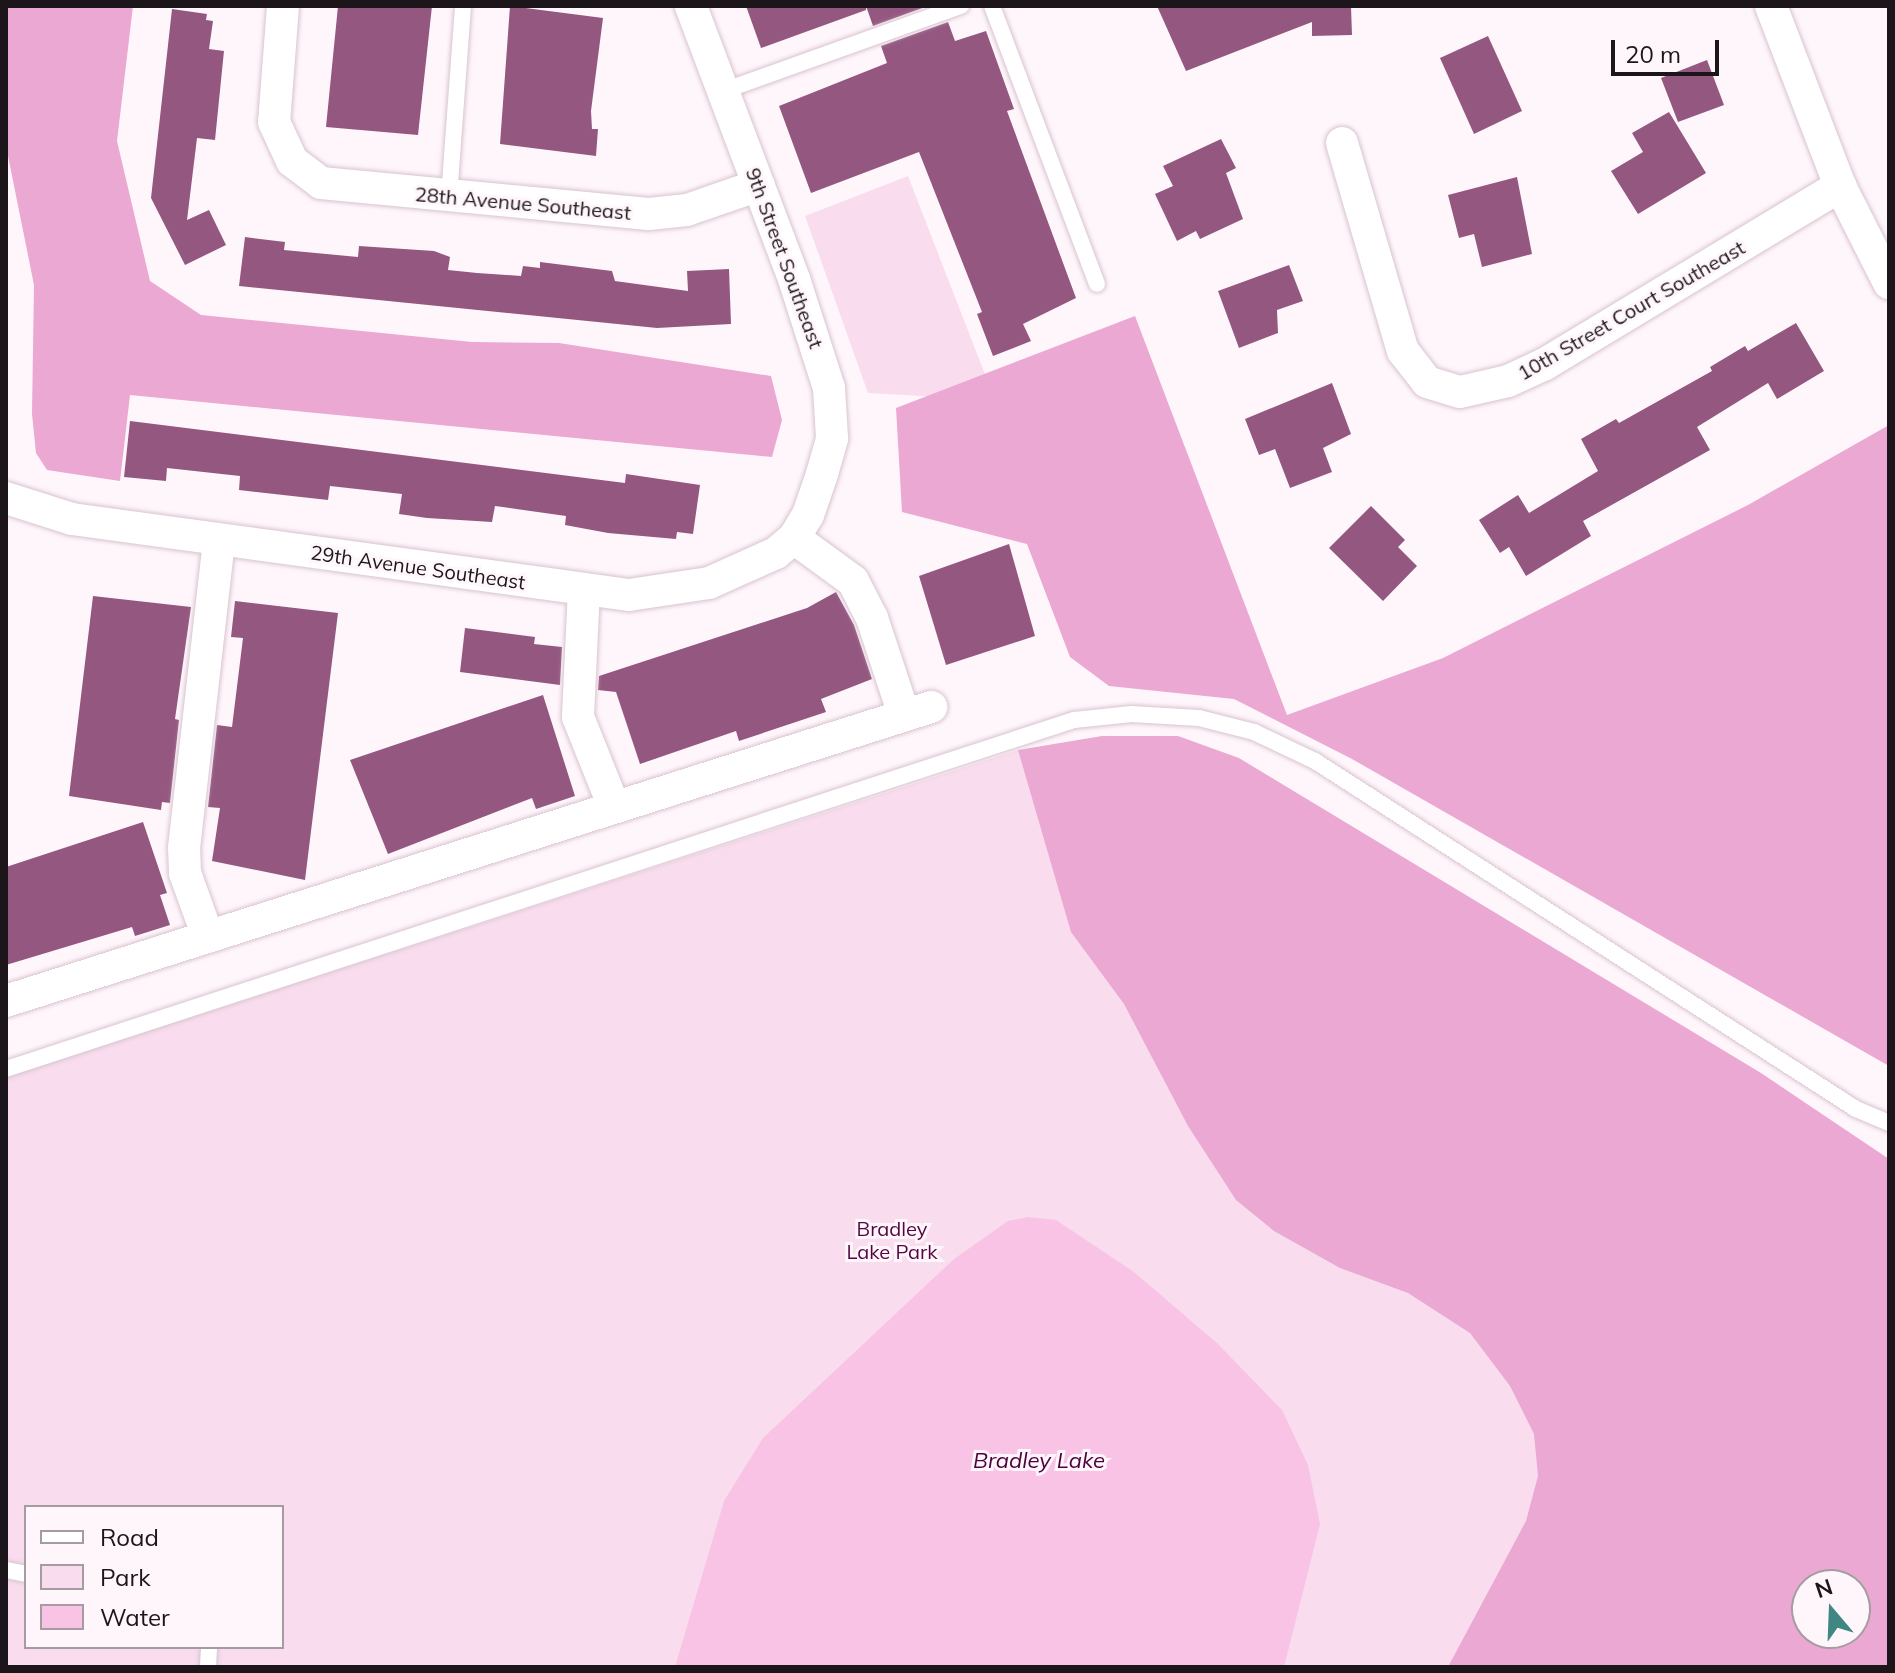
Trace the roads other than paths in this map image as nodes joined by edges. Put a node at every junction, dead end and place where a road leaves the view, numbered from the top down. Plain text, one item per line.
1 (283, 6) edge
2 (463, 6) edge
3 (691, 6) edge
4 (961, 6) edge
5 (992, 6) edge
6 (1771, 6) edge
7 (723, 91) junction
8 (1342, 143) dead end
9 (759, 185) junction
10 (1840, 186) junction
11 (449, 197) junction
12 (1889, 283) edge
13 (1097, 284) dead end
14 (6, 498) edge
15 (801, 527) junction
16 (219, 540) junction
17 (584, 589) junction
18 (614, 807) junction
19 (208, 937) junction
20 (6, 1001) edge
21 (6, 1069) edge
22 (1889, 1123) edge

1 - 11 street, 28th Avenue Southeast
2 - 11 lane
3 - 7 street, 9th Street Southeast
4 - 7 lane
5 - 13 lane
6 - 10 street
7 - 9 street, 9th Street Southeast
8 - 10 street, 10th Street Court Southeast
9 - 11 street, 28th Avenue Southeast
9 - 15 street, 9th Street Southeast
10 - 12 street
14 - 16 street, 29th Avenue Southeast
15 - 17 street, 29th Avenue Southeast
15 - 18 street
16 - 17 street, 29th Avenue Southeast
16 - 19 street
17 - 18 street
18 - 19 street
19 - 20 street
21 - 22 lane

